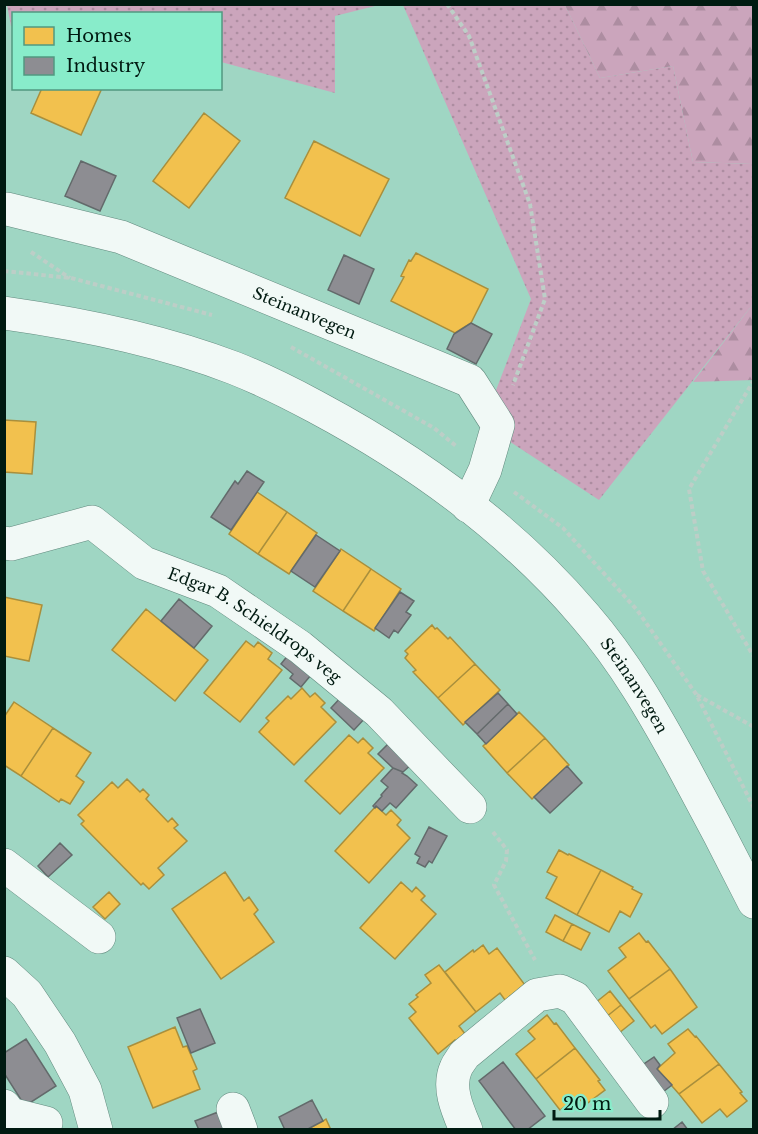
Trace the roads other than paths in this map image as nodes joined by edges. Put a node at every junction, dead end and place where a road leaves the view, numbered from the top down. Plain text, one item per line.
1 (7, 208) dead end
2 (4, 313) edge
3 (468, 506) junction
4 (4, 543) edge
5 (470, 807) road end
6 (4, 865) edge
7 (753, 902) edge
8 (99, 937) dead end
9 (4, 973) edge
10 (652, 1102) dead end
11 (4, 1106) edge
12 (46, 1123) dead end
13 (96, 1130) edge
14 (466, 1130) edge

1 - 3 street, Steinanvegen
2 - 3 street, Steinanvegen
3 - 7 street, Steinanvegen
4 - 5 street, Edgar B. Schieldrops veg
6 - 8 street
9 - 13 street
10 - 14 street
11 - 12 street

